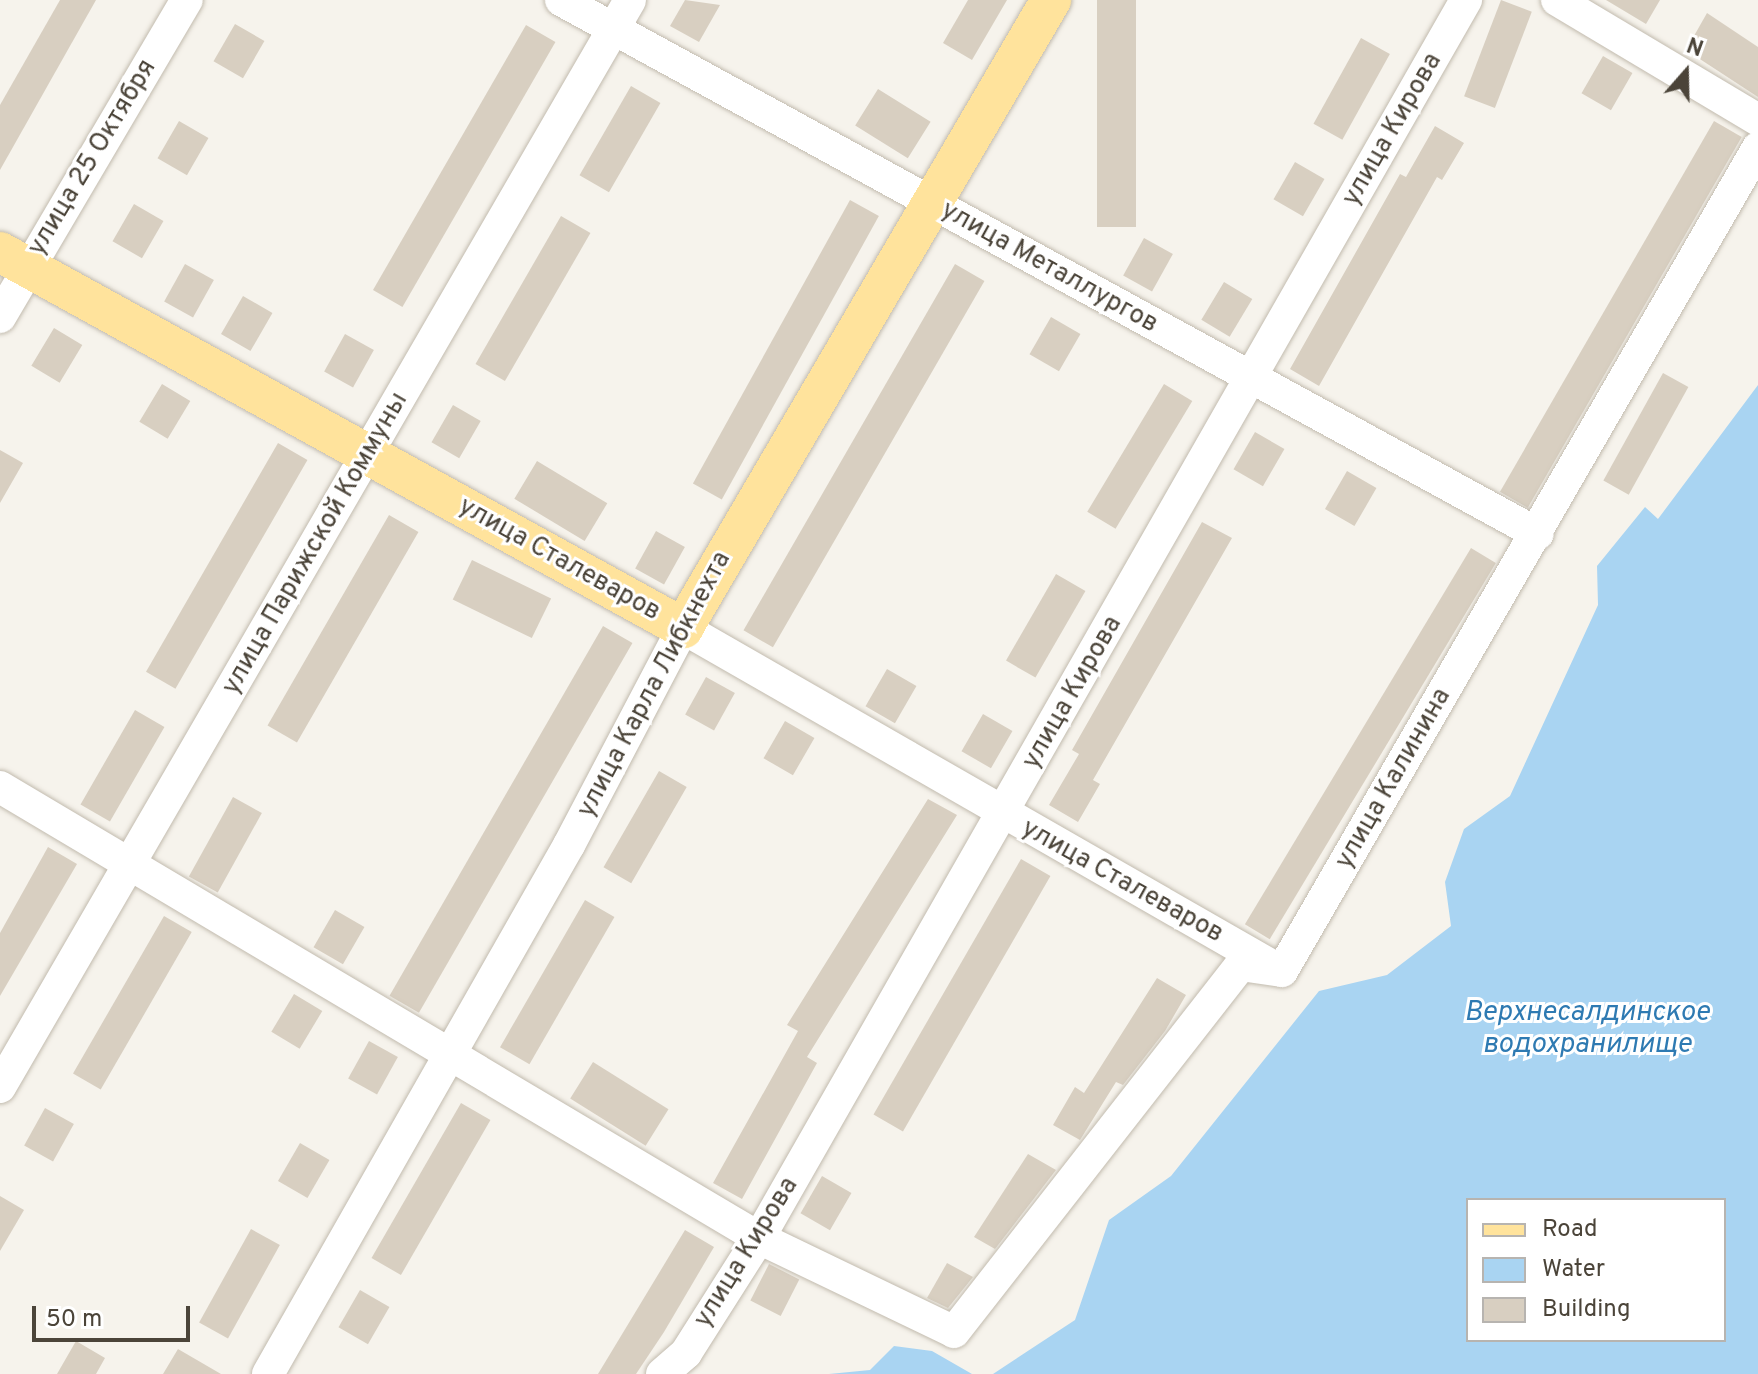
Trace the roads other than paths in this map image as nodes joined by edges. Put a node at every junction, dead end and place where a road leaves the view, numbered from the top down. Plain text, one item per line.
1 (187, 0) edge
2 (561, 0) edge
3 (630, 0) edge
4 (1051, 0) edge
5 (1466, 0) edge
6 (1557, 0) edge
7 (612, 31) junction
8 (1758, 120) edge
9 (1758, 148) edge
10 (932, 202) junction
11 (14, 260) edge
12 (0, 317) edge
13 (1250, 381) junction
14 (367, 454) junction
15 (1538, 534) junction
16 (683, 628) junction
17 (0, 787) edge
18 (1003, 815) junction
19 (134, 863) junction
20 (1282, 971) junction
21 (444, 1054) junction
22 (0, 1087) edge
23 (759, 1238) junction
24 (268, 1374) edge
25 (662, 1374) edge

1 - 11 street, улица 25 Октября
2 - 7 street, улица Металлургов
3 - 7 street, улица Парижской Коммуны
4 - 10 main road, улица Карла Либкнехта
5 - 13 street, улица Кирова
6 - 8 street
7 - 10 street, улица Металлургов
7 - 14 street, улица Парижской Коммуны
9 - 15 street, улица Калинина
10 - 13 street, улица Металлургов
10 - 16 main road, улица Карла Либкнехта
11 - 12 street, улица 25 Октября
11 - 14 main road, улица Сталеваров
13 - 15 street, улица Металлургов
13 - 18 street, улица Кирова
14 - 16 main road, улица Сталеваров
14 - 19 street, улица Парижской Коммуны
15 - 20 street, улица Калинина
16 - 18 street, улица Сталеваров
16 - 21 street, улица Карла Либкнехта
17 - 19 street
18 - 20 street, улица Сталеваров
18 - 23 street, улица Кирова
19 - 21 street
19 - 22 street, улица Парижской Коммуны
20 - 23 street
21 - 23 street
21 - 24 street, улица Карла Либкнехта
23 - 25 street, улица Кирова

